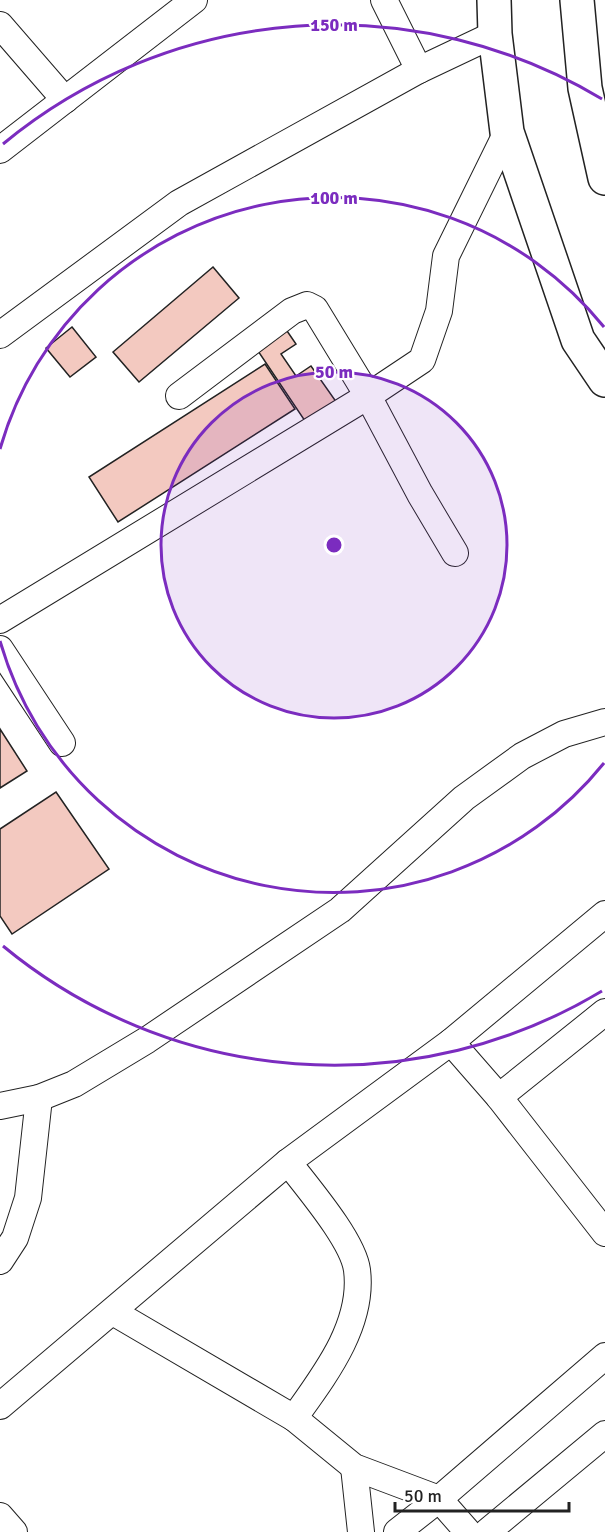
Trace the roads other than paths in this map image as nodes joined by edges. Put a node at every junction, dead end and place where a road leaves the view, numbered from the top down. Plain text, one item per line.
1 (194, 0) edge
2 (384, 0) edge
3 (494, 0) edge
4 (578, 0) edge
5 (0, 25) edge
6 (495, 34) junction
7 (419, 70) junction
8 (65, 100) junction
9 (507, 132) junction
10 (0, 150) edge
11 (605, 178) edge
12 (0, 335) edge
13 (605, 380) edge
14 (179, 396) dead end
15 (368, 396) junction
16 (455, 553) dead end
17 (0, 620) edge
18 (0, 649) edge
19 (605, 722) edge
20 (62, 743) dead end
21 (605, 914) edge
22 (605, 1012) edge
23 (451, 1042) junction
24 (499, 1097) junction
25 (39, 1098) junction
26 (0, 1106) edge
27 (288, 1162) junction
28 (605, 1233) edge
29 (0, 1261) edge
30 (113, 1312) junction
31 (605, 1356) edge
32 (0, 1406) edge
33 (294, 1418) junction
34 (605, 1434) edge
35 (354, 1467) junction
36 (438, 1499) junction
37 (0, 1516) edge
38 (14, 1532) edge
39 (361, 1532) edge
40 (397, 1532) edge
41 (468, 1532) edge
42 (487, 1532) edge

1 - 8 street
2 - 7 street
3 - 6 main road
4 - 11 main road
5 - 8 street
6 - 7 street
6 - 9 main road
7 - 12 street
8 - 10 street
9 - 13 main road
9 - 15 street
14 - 15 street
15 - 16 street
15 - 17 street
18 - 20 street
19 - 25 street
21 - 23 street
22 - 24 street
23 - 24 street
23 - 27 street
24 - 28 street
25 - 26 street
25 - 29 street
27 - 30 street
27 - 33 street
30 - 32 street
30 - 33 street
31 - 36 street
33 - 35 street
34 - 42 street
35 - 36 street
35 - 39 street
36 - 40 street
36 - 41 street
37 - 38 street

